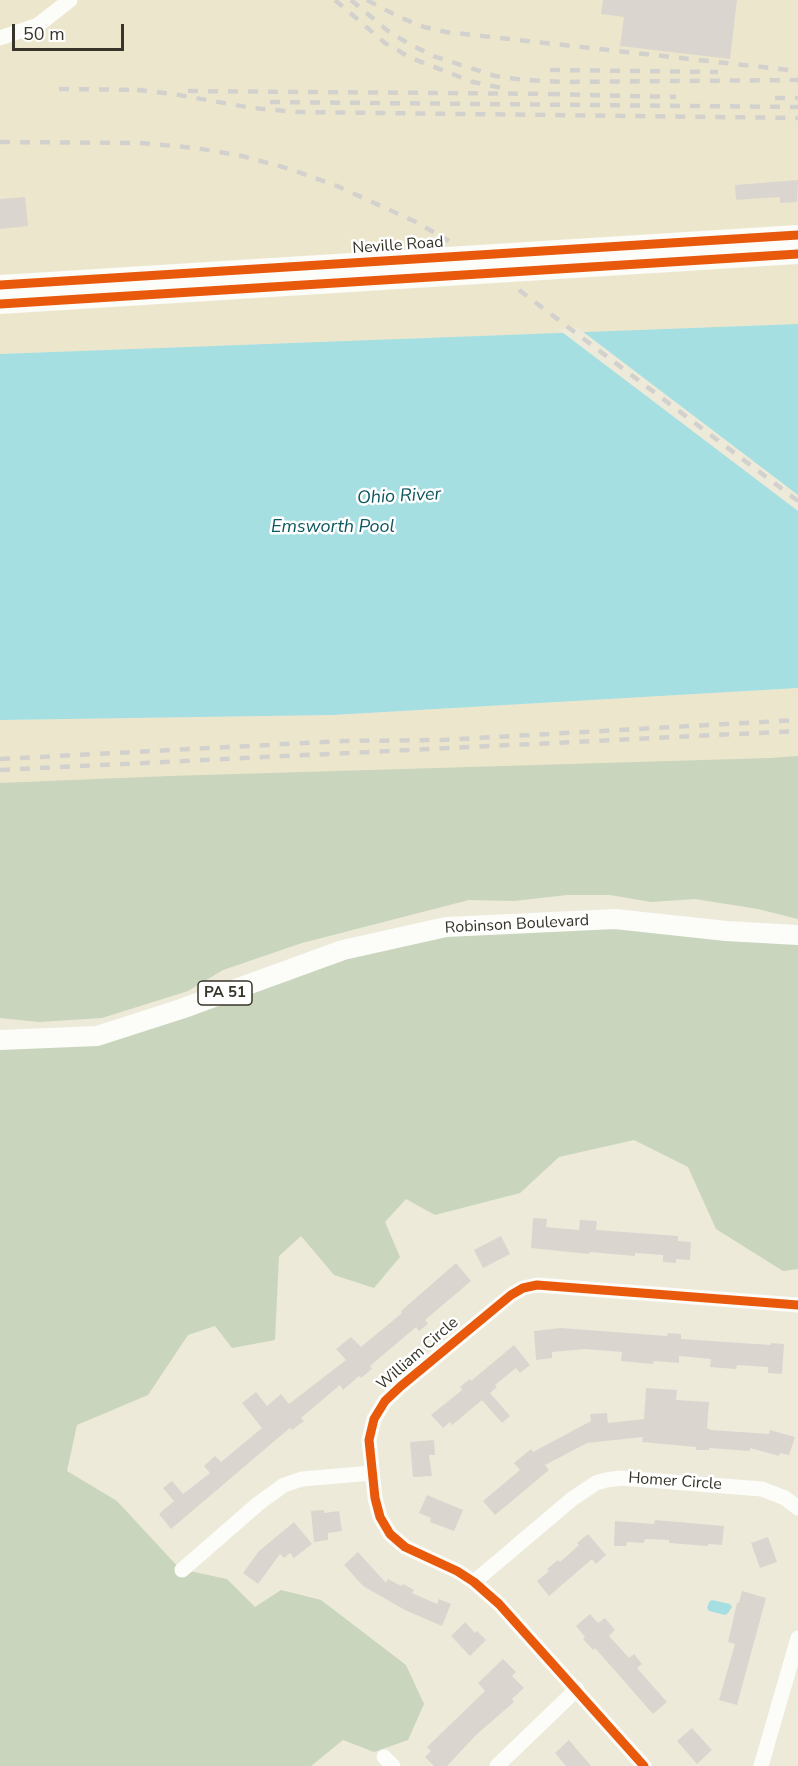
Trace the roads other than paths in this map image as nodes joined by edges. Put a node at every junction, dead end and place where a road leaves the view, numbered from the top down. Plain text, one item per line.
1 (70, 0) edge
2 (0, 38) edge
3 (798, 235) edge
4 (798, 254) edge
5 (0, 285) edge
6 (0, 304) edge
7 (798, 935) edge
8 (0, 1040) edge
9 (798, 1305) edge
10 (372, 1473) junction
11 (798, 1508) edge
12 (182, 1570) dead end
13 (474, 1582) junction
14 (798, 1638) edge
15 (577, 1689) junction
16 (497, 1766) edge
17 (644, 1766) edge
18 (761, 1766) edge

1 - 2 street
3 - 5 main road, Neville Road
4 - 6 main road, Neville Road
7 - 8 main road, Robinson Boulevard / PA 51
9 - 10 street, William Circle
10 - 12 street
10 - 13 street, William Circle
11 - 13 street, Homer Circle
13 - 15 street, William Circle
14 - 18 street
15 - 16 street
15 - 17 street, William Circle

